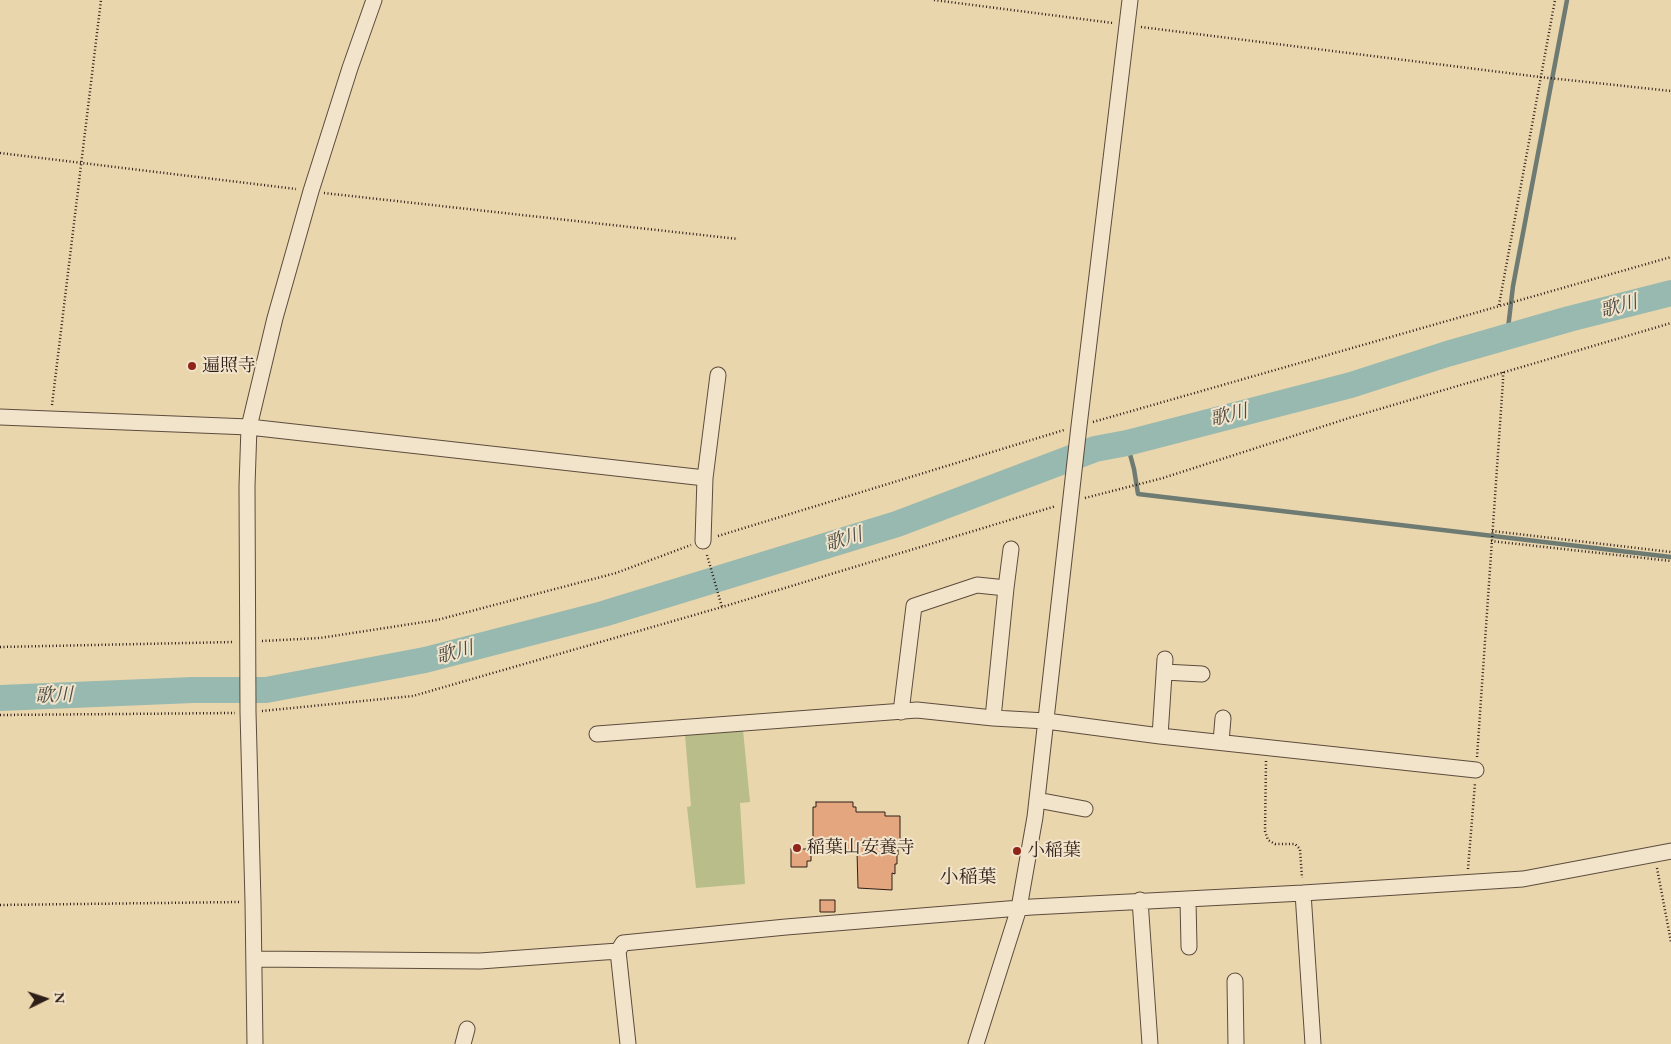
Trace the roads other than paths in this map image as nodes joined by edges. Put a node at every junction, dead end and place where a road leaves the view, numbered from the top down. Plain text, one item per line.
1 (374, 0) edge
2 (1130, 0) edge
3 (718, 375) dead end
4 (0, 417) edge
5 (249, 427) junction
6 (705, 478) junction
7 (703, 541) road end
8 (1012, 549) dead end
9 (1006, 588) junction
10 (1202, 674) dead end
11 (901, 712) junction
12 (993, 718) junction
13 (1223, 718) dead end
14 (1046, 721) junction
15 (597, 734) dead end
16 (1160, 736) junction
17 (1221, 742) junction
18 (1476, 770) road end
19 (1037, 800) junction
20 (1085, 809) dead end
21 (1671, 851) edge
22 (1303, 892) junction
23 (1140, 900) junction
24 (1188, 900) junction
25 (1019, 908) junction
26 (1189, 947) dead end
27 (618, 951) junction
28 (254, 959) junction
29 (1236, 981) dead end
30 (467, 1029) dead end
31 (256, 1044) edge
32 (463, 1044) edge
33 (628, 1044) edge
34 (976, 1044) edge
35 (1150, 1044) edge
36 (1236, 1044) edge
37 (1313, 1044) edge

1 - 5 street
2 - 14 street
3 - 6 street
4 - 5 street
5 - 6 street
5 - 28 street
6 - 7 street
8 - 9 street
9 - 11 street
9 - 12 street
10 - 16 street
11 - 12 street
11 - 15 street
12 - 14 street
13 - 17 street
14 - 16 street
14 - 19 street
16 - 17 street
17 - 18 street
19 - 20 street
19 - 25 street
21 - 22 street
22 - 24 street
22 - 37 street
23 - 24 street
23 - 25 street
23 - 35 street
24 - 26 street
25 - 27 street
25 - 34 street
27 - 28 street
27 - 33 street
28 - 31 street
29 - 36 street
30 - 32 street

